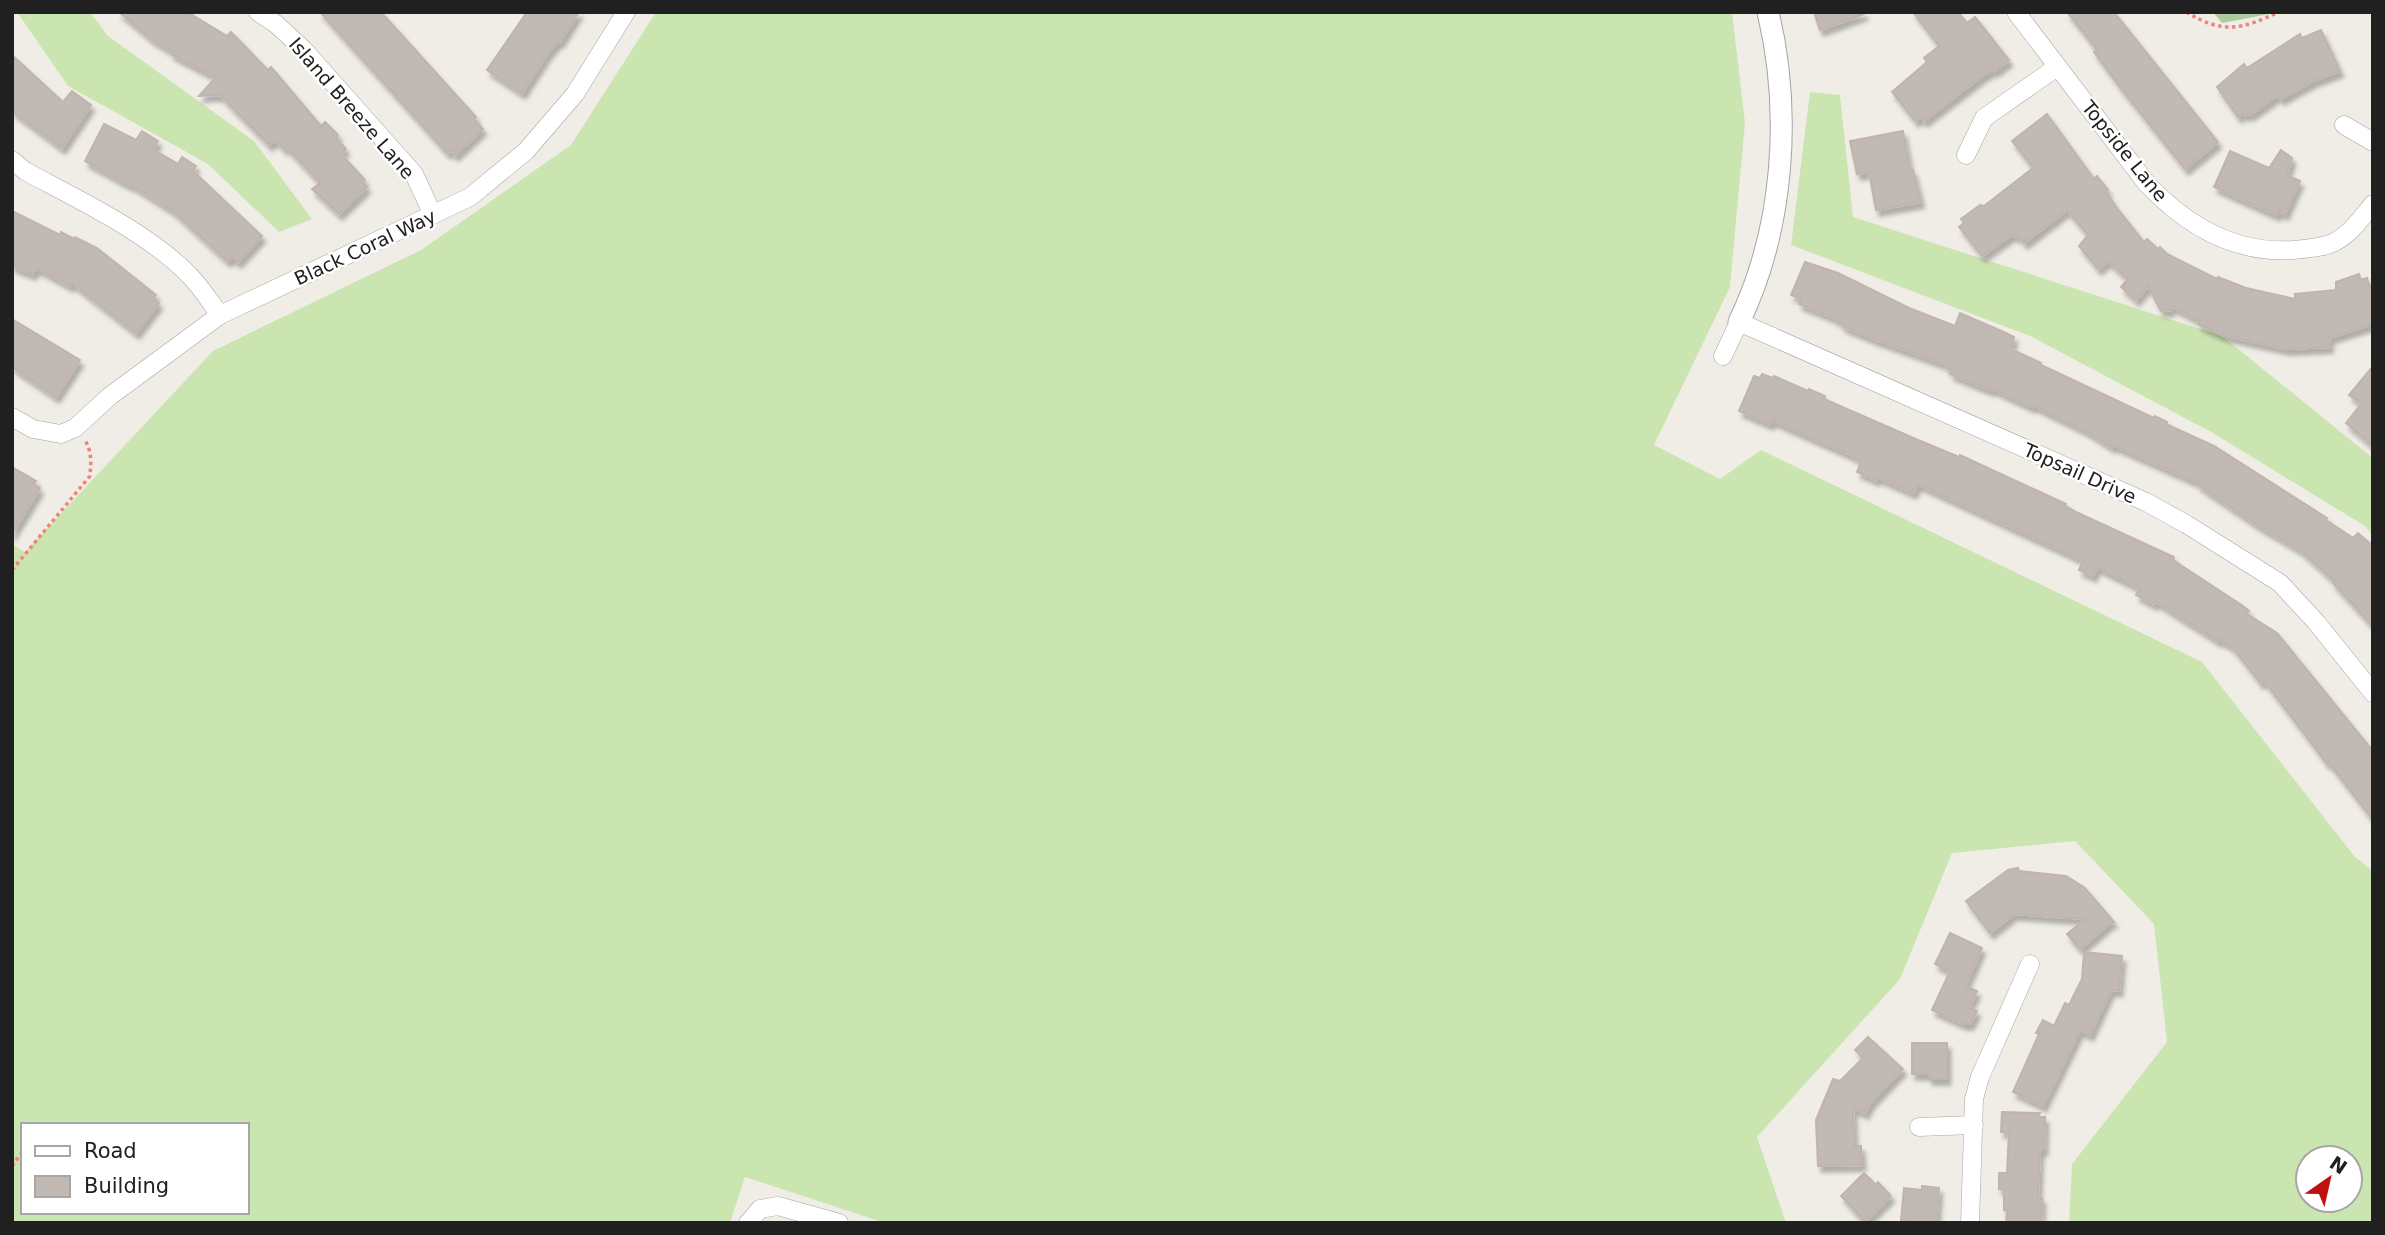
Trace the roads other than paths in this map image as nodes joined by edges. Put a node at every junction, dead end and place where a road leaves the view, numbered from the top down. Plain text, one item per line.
1 (258, 12) edge
2 (626, 12) edge
3 (1768, 12) edge
4 (2016, 12) edge
5 (2057, 66) junction
6 (2344, 125) dead end
7 (2373, 142) edge
8 (1966, 155) dead end
9 (12, 160) edge
10 (2373, 204) edge
11 (433, 215) junction
12 (220, 315) junction
13 (1739, 322) junction
14 (1723, 356) dead end
15 (12, 417) edge
16 (2373, 692) edge
17 (2030, 964) dead end
18 (1974, 1125) junction
19 (1919, 1127) dead end
20 (748, 1222) edge
21 (839, 1223) edge
22 (1970, 1223) edge

1 - 11 street, Island Breeze Lane
2 - 11 street, Black Coral Way
3 - 13 street
4 - 5 street, Topside Lane
5 - 8 street
5 - 10 street, Topside Lane
6 - 7 street
9 - 12 street
11 - 12 street, Black Coral Way
12 - 15 street, Black Coral Way
13 - 14 street
13 - 16 street, Topsail Drive
17 - 18 street
18 - 19 street
18 - 22 street
20 - 21 street

